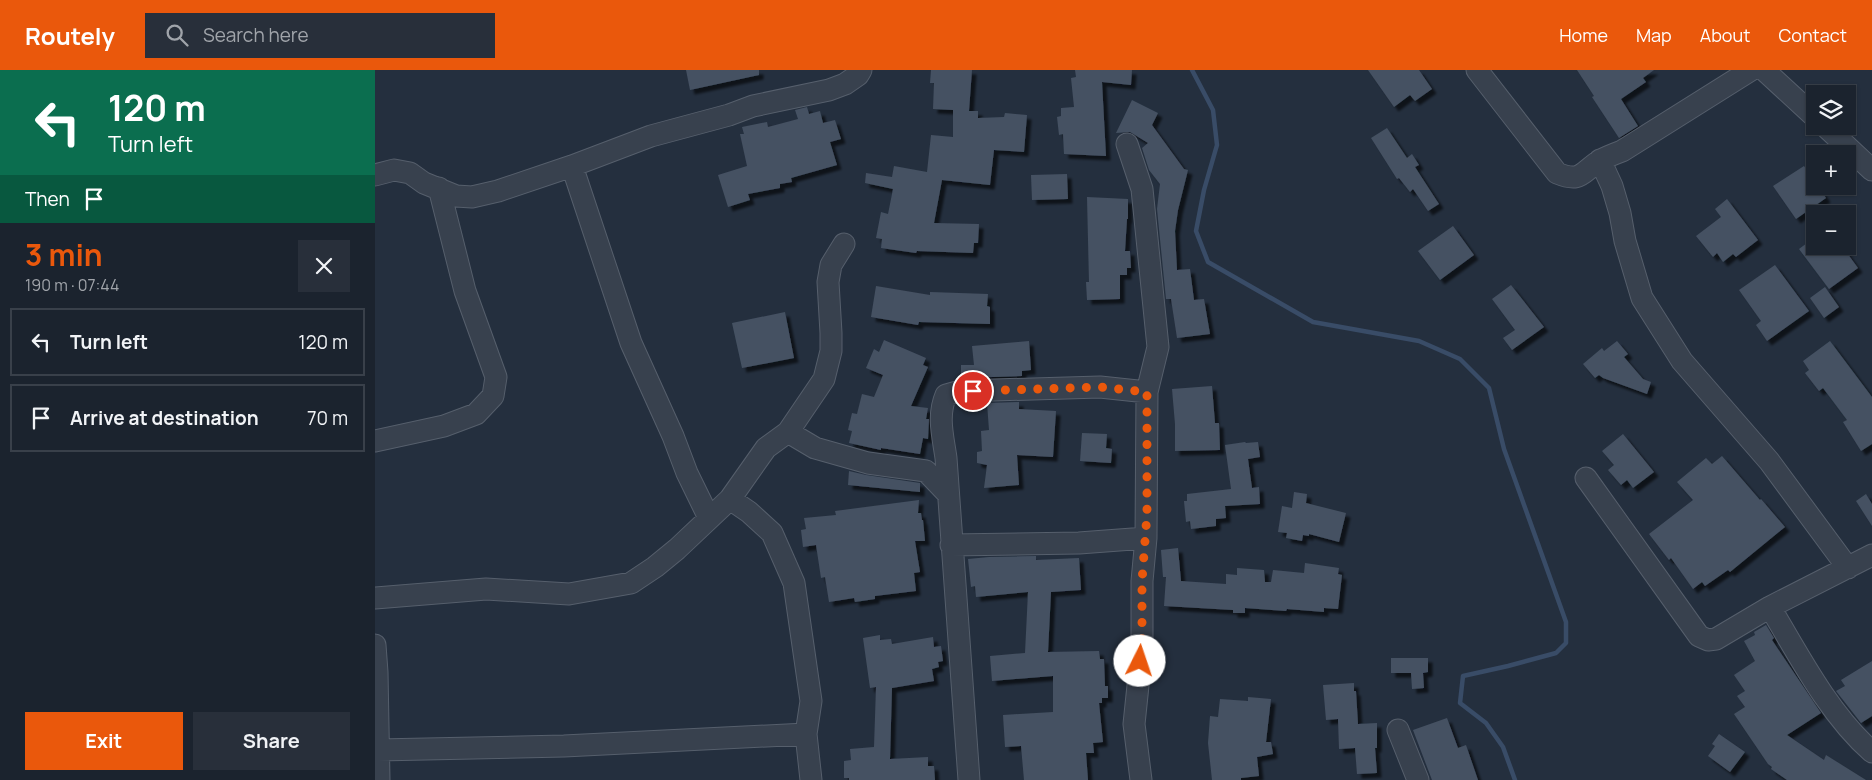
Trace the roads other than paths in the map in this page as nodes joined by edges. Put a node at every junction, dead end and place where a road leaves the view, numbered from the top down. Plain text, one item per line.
1 (861, 70) edge
2 (1477, 70) edge
3 (1751, 70) edge
4 (1764, 70) edge
5 (1806, 109) edge
6 (1835, 135) edge
7 (1127, 144) dead end
8 (1600, 160) junction
9 (572, 166) junction
10 (1872, 170) edge
11 (375, 175) edge
12 (439, 188) junction
13 (843, 244) dead end
14 (1147, 392) junction
15 (788, 432) junction
16 (375, 441) edge
17 (946, 458) junction
18 (925, 471) junction
19 (1586, 478) dead end
20 (948, 494) junction
21 (730, 499) junction
22 (709, 518) junction
23 (1146, 538) junction
24 (951, 545) junction
25 (1872, 555) edge
26 (1848, 568) junction
27 (375, 598) edge
28 (1770, 608) junction
29 (375, 645) edge
30 (1398, 730) dead end
31 (806, 734) junction
32 (378, 750) junction
33 (1872, 752) edge
34 (379, 780) edge
35 (811, 780) edge
36 (969, 780) edge
37 (1141, 780) edge
38 (1418, 780) edge

1 - 9 street
2 - 8 street
3 - 8 street
4 - 5 street
6 - 10 street
7 - 14 street
8 - 26 street
9 - 12 street
9 - 22 street
11 - 12 street
12 - 16 street
13 - 15 street
14 - 17 street
14 - 23 street
15 - 18 street
15 - 21 street
17 - 18 street
17 - 20 street
18 - 20 street
19 - 28 street
20 - 24 street
21 - 22 street
21 - 31 street
22 - 27 street
23 - 24 street
23 - 37 street
24 - 36 street
25 - 26 street
26 - 28 street
28 - 33 street
29 - 32 street
30 - 38 street
31 - 32 street
31 - 35 street
32 - 34 street

